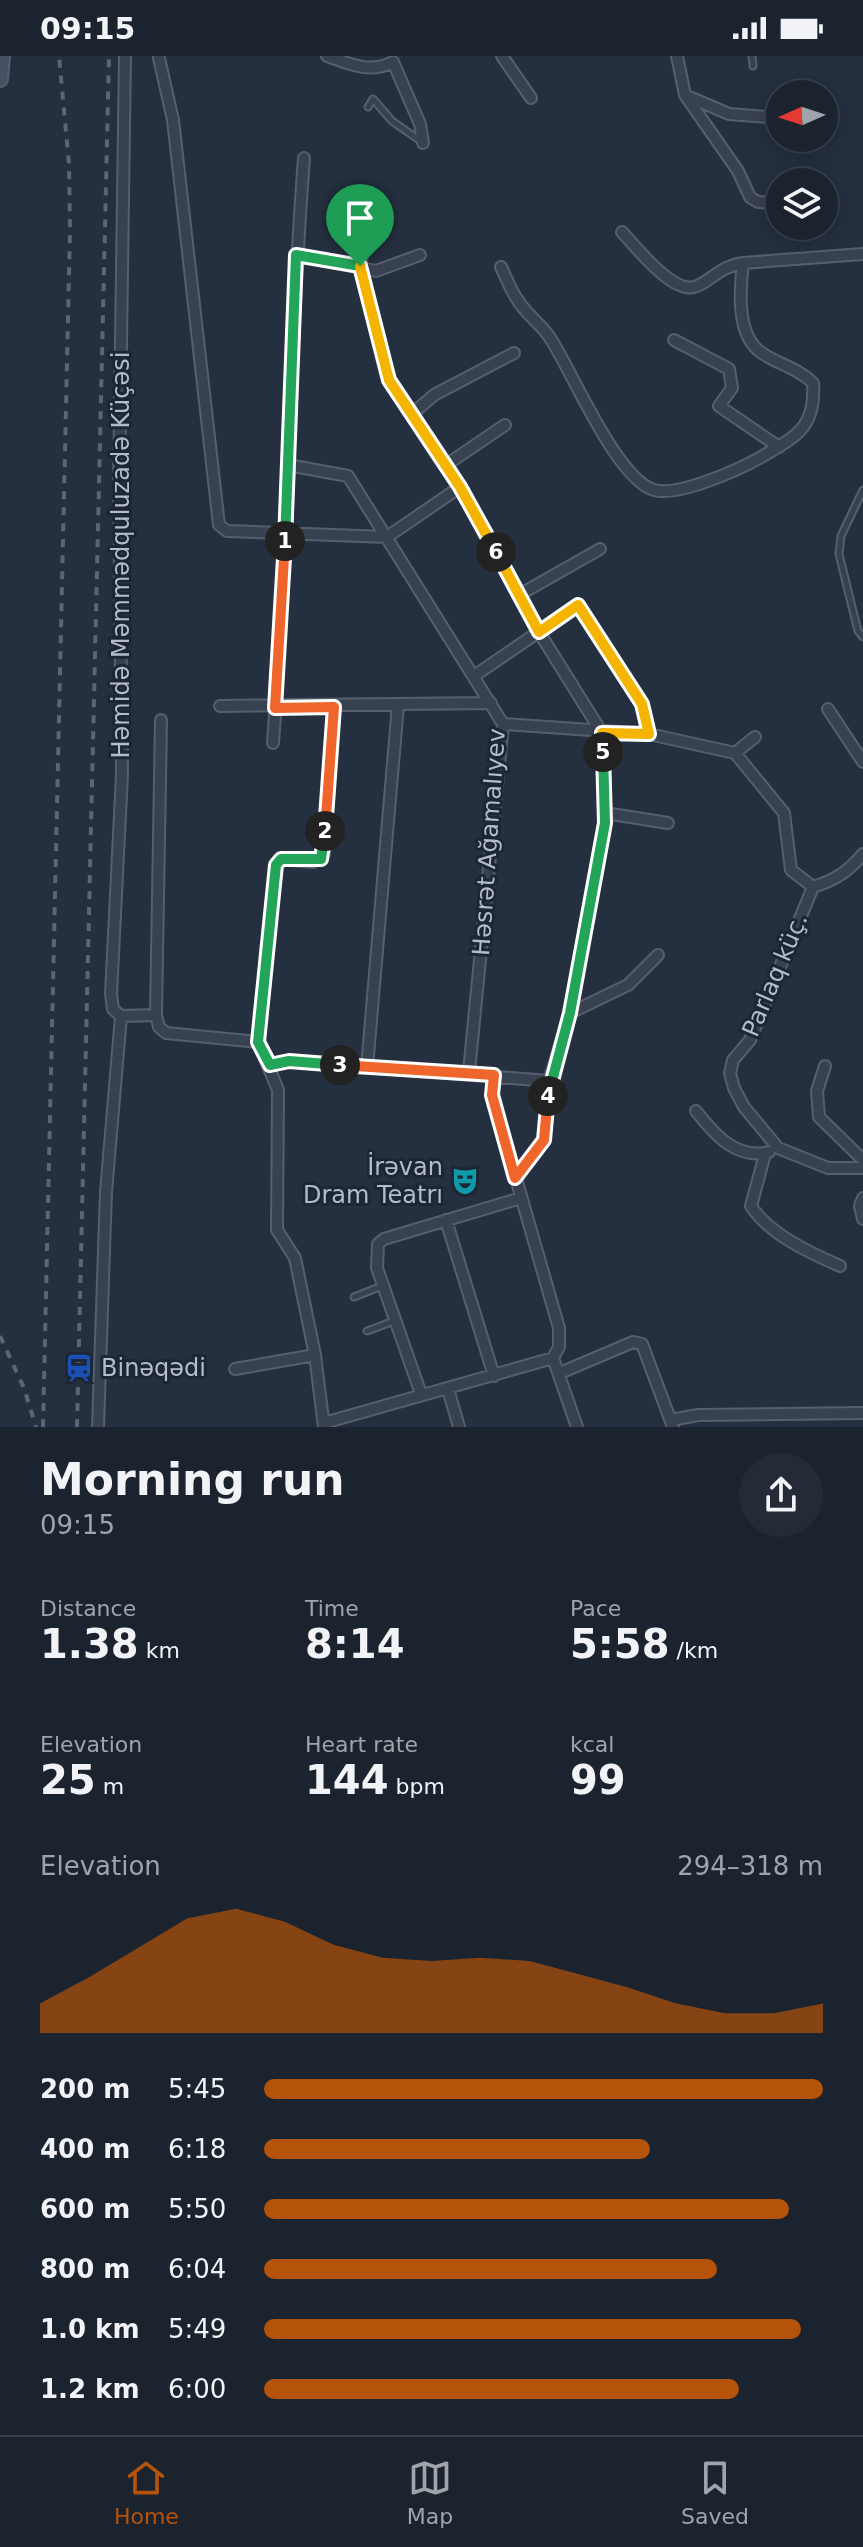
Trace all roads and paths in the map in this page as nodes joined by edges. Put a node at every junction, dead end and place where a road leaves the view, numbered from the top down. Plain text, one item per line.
1 (2, 56) edge
2 (125, 56) edge
3 (327, 56) edge
4 (502, 56) edge
5 (677, 56) edge
6 (752, 56) edge
7 (159, 58) edge
8 (394, 59) edge
9 (753, 66) dead end
10 (0, 79) edge
11 (685, 95) junction
12 (531, 98) dead end
13 (368, 107) dead end
14 (766, 117) edge
15 (423, 143) joint
16 (304, 158) dead end
17 (766, 202) edge
18 (369, 218) dead end
19 (622, 232) dead end
20 (863, 254) edge
21 (296, 255) junction
22 (420, 255) dead end
23 (743, 263) junction
24 (360, 266) junction
25 (501, 267) dead end
26 (674, 340) dead end
27 (514, 353) dead end
28 (412, 414) junction
29 (505, 425) dead end
30 (779, 447) junction
31 (288, 465) junction
32 (446, 465) junction
33 (460, 487) junction
34 (863, 490) edge
35 (285, 535) junction
36 (387, 537) junction
37 (600, 549) dead end
38 (519, 595) junction
39 (539, 632) junction
40 (863, 637) edge
41 (474, 676) junction
42 (491, 703) junction
43 (398, 705) junction
44 (220, 706) dead end
45 (334, 707) junction
46 (275, 708) junction
47 (828, 709) dead end
48 (161, 720) dead end
49 (503, 724) junction
50 (602, 733) junction
51 (649, 734) junction
52 (755, 737) dead end
53 (273, 743) dead end
54 (735, 753) junction
55 (863, 762) edge
56 (605, 813) junction
57 (668, 823) dead end
58 (863, 854) edge
59 (813, 887) junction
60 (658, 955) dead end
61 (570, 1013) junction
62 (156, 1015) junction
63 (121, 1016) junction
64 (258, 1042) junction
65 (270, 1065) junction
66 (825, 1066) dead end
67 (367, 1067) junction
68 (469, 1072) junction
69 (494, 1075) junction
70 (549, 1081) junction
71 (696, 1111) dead end
72 (778, 1148) junction
73 (765, 1154) junction
74 (863, 1160) edge
75 (863, 1168) edge
76 (515, 1178) junction
77 (521, 1198) junction
78 (863, 1198) edge
79 (863, 1219) edge
80 (446, 1220) junction
81 (840, 1266) dead end
82 (383, 1286) junction
83 (354, 1297) dead end
84 (395, 1320) junction
85 (367, 1331) dead end
86 (315, 1355) junction
87 (553, 1358) junction
88 (235, 1369) dead end
89 (560, 1373) junction
90 (494, 1376) junction
91 (448, 1389) junction
92 (421, 1394) junction
93 (848, 1413) junction
94 (863, 1413) edge
95 (672, 1423) edge
96 (324, 1425) edge
97 (98, 1427) edge
98 (459, 1427) edge
99 (577, 1427) edge
100 (848, 1427) edge

1 - 10 main road
2 - 63 street, Həmidə Məmmədquluzadə Küçəsi
3 - 8 street
4 - 12 street
5 - 11 street
6 - 9 lane
7 - 35 street
8 - 15 street
11 - 14 street
11 - 17 street
13 - 15 lane
16 - 21 street
18 - 24 street
19 - 23 street
20 - 23 street
21 - 24 street
21 - 31 street
22 - 24 street
23 - 30 street
24 - 28 street
25 - 30 street
26 - 30 street
27 - 28 street
28 - 32 street
29 - 32 street
31 - 35 street
31 - 36 street, Həsrət Ağamalıyev
32 - 33 street
33 - 36 street
33 - 38 street
34 - 40 lane
35 - 36 street
35 - 46 street
36 - 41 street, Həsrət Ağamalıyev
37 - 38 street
38 - 39 street
39 - 41 street
39 - 50 street
39 - 51 street
41 - 42 street, Həsrət Ağamalıyev
42 - 43 street
42 - 49 street, Həsrət Ağamalıyev
43 - 45 street
43 - 67 street
44 - 46 street
45 - 46 street
45 - 64 street
46 - 53 street
47 - 55 street
48 - 62 street, Həmidə Məmmədquluzadə Küçəsi
49 - 50 street
49 - 68 street, Həsrət Ağamalıyev
50 - 51 street
50 - 56 street
51 - 54 street
52 - 54 street
54 - 59 street
56 - 57 street
56 - 61 street
58 - 59 street
59 - 72 street, Parlaq küç.
60 - 61 street
61 - 70 street
62 - 63 street
62 - 64 street
63 - 97 street, Həmidə Məmmədquluzadə Küçəsi
64 - 65 street
65 - 67 street
65 - 86 street
66 - 74 street
67 - 68 street
68 - 69 street
69 - 70 street
69 - 76 street
70 - 76 street
71 - 73 street
72 - 73 street
72 - 75 street, Parlaq küç.
73 - 81 street
76 - 77 street
77 - 80 street
77 - 87 street
78 - 79 street
80 - 82 street
80 - 90 street
82 - 83 lane
82 - 84 street
84 - 85 lane
84 - 92 street
86 - 88 street
86 - 96 street
87 - 89 street
87 - 90 street
89 - 95 street
89 - 99 street
90 - 91 street
91 - 92 street
91 - 98 street
92 - 96 street
93 - 94 street
93 - 95 street
93 - 100 street

